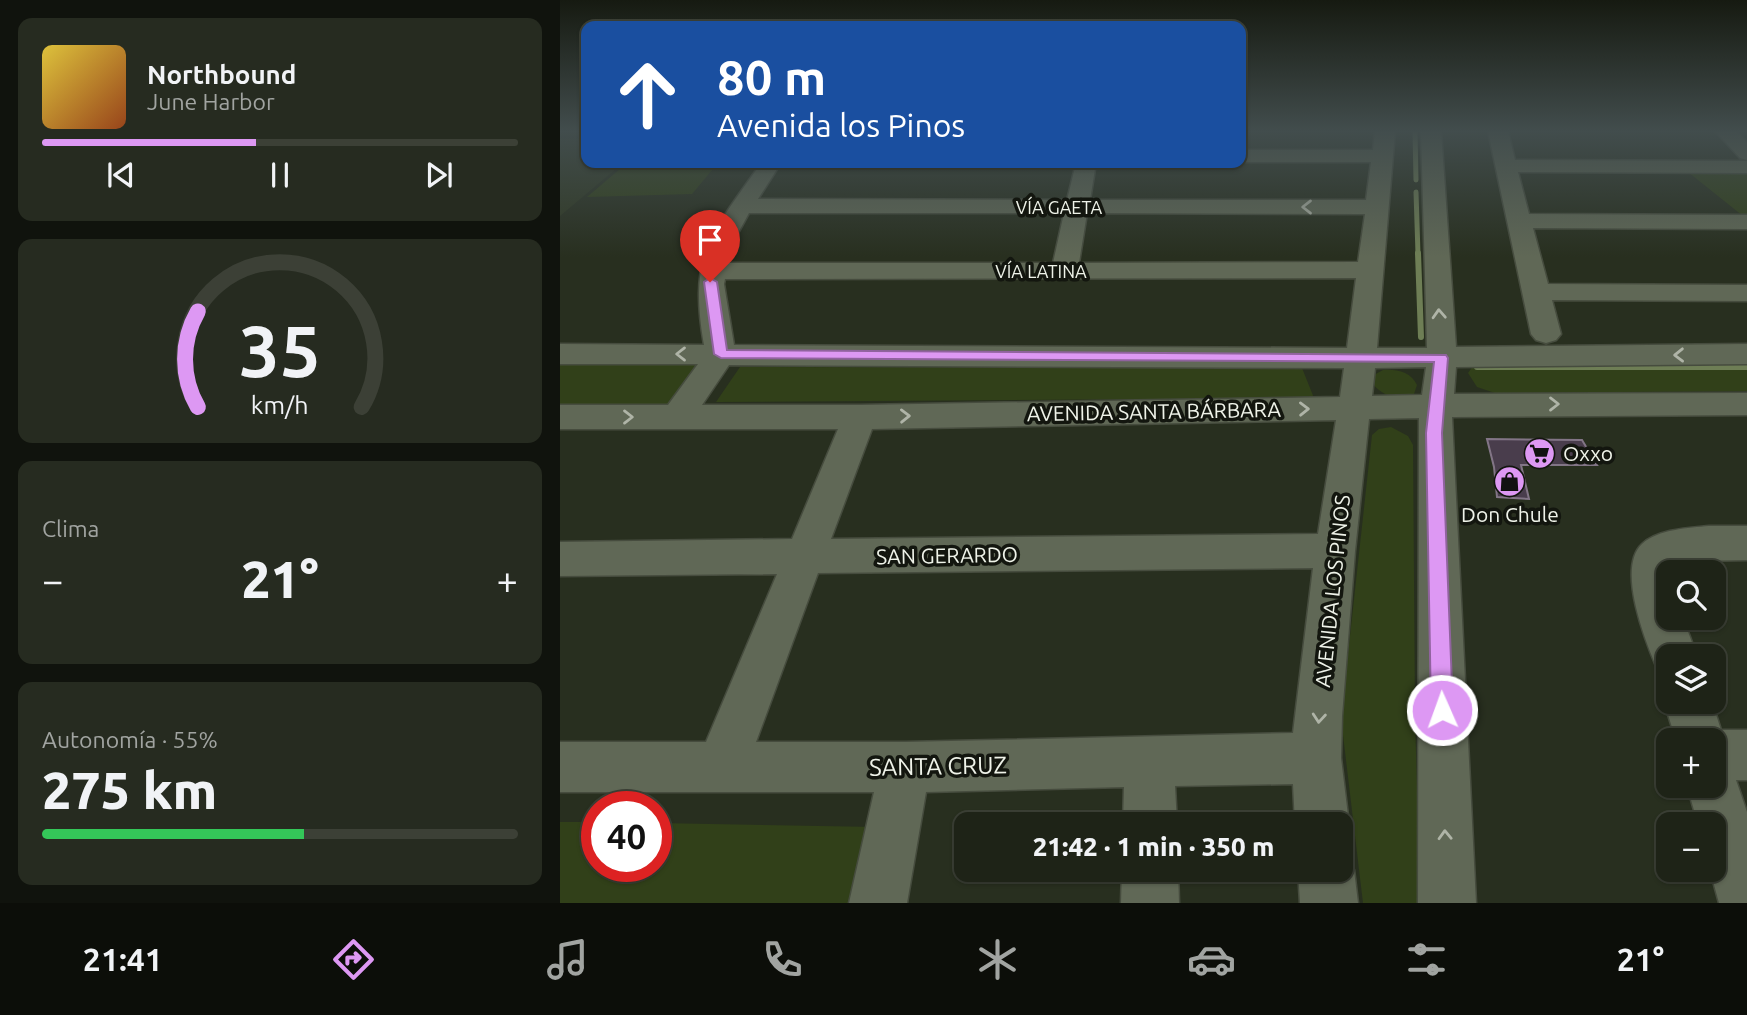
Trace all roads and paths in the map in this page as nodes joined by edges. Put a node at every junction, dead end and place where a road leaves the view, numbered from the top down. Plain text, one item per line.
1 (764, 173) edge
2 (1084, 173) edge
3 (1379, 173) edge
4 (1433, 173) edge
5 (1508, 173) edge
6 (1378, 182) junction
7 (1434, 188) junction
8 (743, 206) junction
9 (1376, 207) junction
10 (1076, 208) junction
11 (1519, 221) junction
12 (1747, 222) edge
13 (712, 271) junction
14 (1064, 271) junction
15 (1370, 271) junction
16 (1536, 292) junction
17 (1747, 293) edge
18 (1546, 334) dead end
19 (560, 354) edge
20 (721, 354) junction
21 (1747, 354) edge
22 (1362, 358) junction
23 (1457, 358) junction
24 (1747, 404) edge
25 (1500, 405) junction
26 (1436, 406) junction
27 (1355, 408) junction
28 (560, 417) edge
29 (677, 417) junction
30 (860, 417) junction
31 (1747, 543) edge
32 (1335, 551) junction
33 (806, 557) junction
34 (560, 559) edge
35 (1670, 644) edge
36 (1726, 755) edge
37 (1747, 755) edge
38 (1316, 758) junction
39 (1149, 764) junction
40 (560, 767) edge
41 (721, 767) junction
42 (905, 767) junction
43 (1717, 798) edge
44 (1150, 812) edge
45 (1321, 812) edge
46 (1150, 882) edge
47 (1327, 882) edge
48 (1747, 901) edge
49 (878, 903) edge
50 (1150, 903) edge
51 (1329, 903) edge
52 (1447, 903) edge

1 - 8 street
2 - 10 street
3 - 6 street
4 - 7 street
5 - 11 street
6 - 7 street
6 - 9 street
23 -> 7 street
8 - 10 street, VÍA GAETA
8 - 13 street
9 -> 10 street, VÍA GAETA
9 - 15 street
10 - 14 street
11 - 12 street
11 - 16 street
13 - 14 street, VÍA LATINA
13 - 20 street
14 - 15 street, VÍA LATINA
15 - 22 street
16 - 17 street
16 - 18 street
20 -> 19 street
20 - 22 street
20 - 29 street
21 -> 23 street
22 - 23 street
22 - 27 street, AVENIDA LOS PINOS
23 - 25 street
23 - 26 street
25 -> 24 street, AVENIDA SANTA BÁRBARA
25 - 26 street, AVENIDA SANTA BÁRBARA
26 - 27 street, AVENIDA SANTA BÁRBARA
52 -> 26 street
30 -> 27 street, AVENIDA SANTA BÁRBARA
27 - 32 street, AVENIDA LOS PINOS
28 -> 29 street, AVENIDA SANTA BÁRBARA
29 - 30 street, AVENIDA SANTA BÁRBARA
30 - 33 street
31 - 35 street
32 - 33 street, SAN GERARDO
32 -> 38 street, AVENIDA LOS PINOS
33 - 34 street, SAN GERARDO
33 - 41 street
36 - 37 street
38 - 39 street, SANTA CRUZ
38 - 45 street, AVENIDA LOS PINOS
39 - 42 street, SANTA CRUZ
39 - 44 street
40 - 41 street, SANTA CRUZ
41 - 42 street, SANTA CRUZ
42 - 49 street
43 - 48 street
46 - 50 street
47 - 51 street

